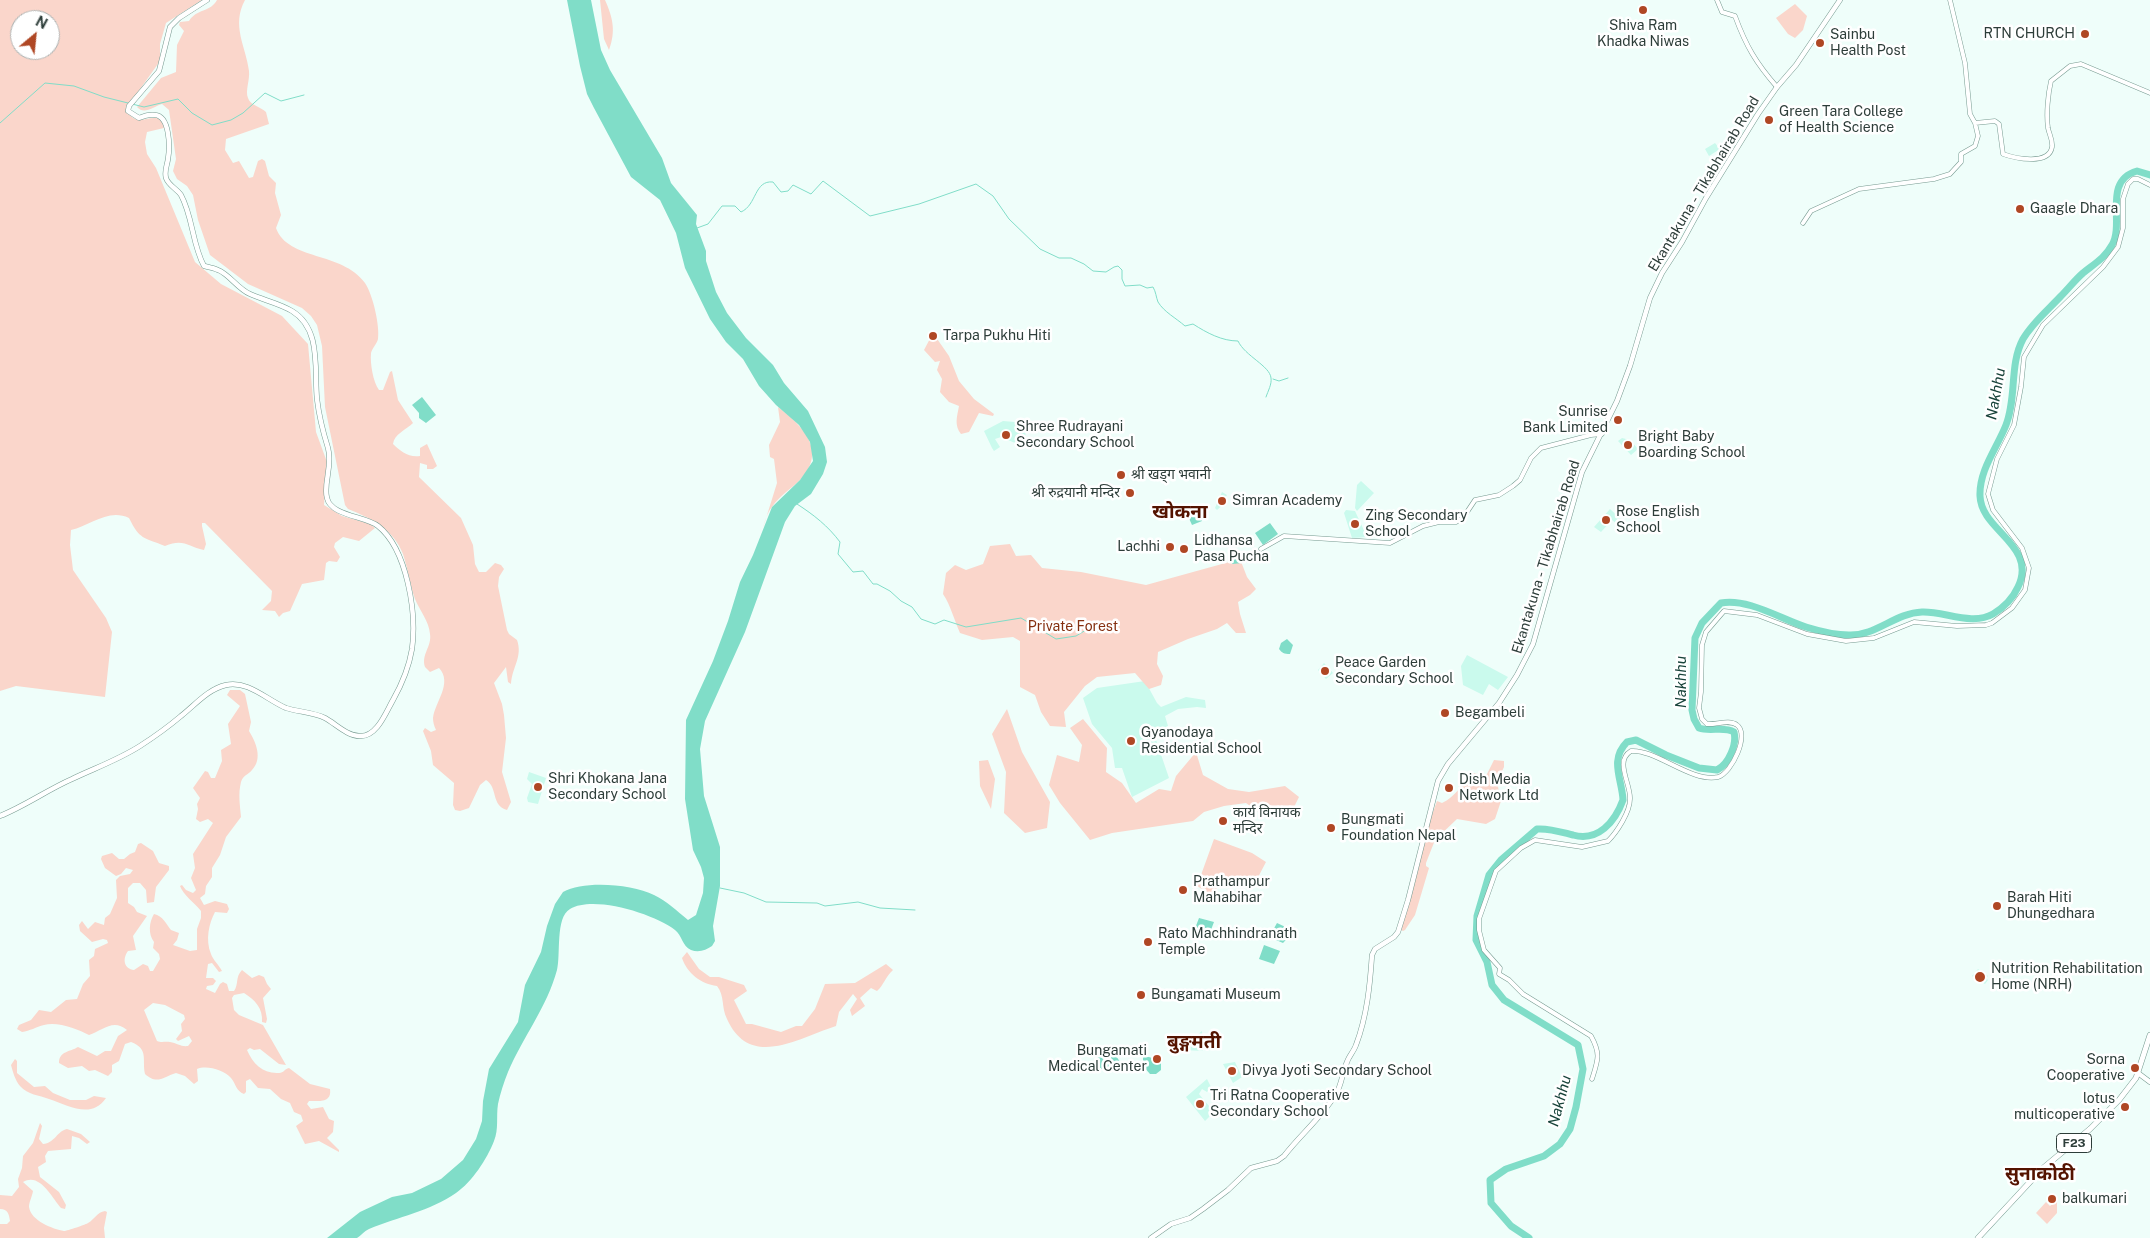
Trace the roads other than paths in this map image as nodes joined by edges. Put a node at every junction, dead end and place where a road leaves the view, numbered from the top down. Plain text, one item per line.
1 (206, 0) edge
2 (1718, 0) edge
3 (1840, 0) edge
4 (1950, 0) edge
5 (1777, 87) junction
6 (2150, 93) edge
7 (1975, 123) junction
8 (2150, 185) edge
9 (1803, 223) dead end
10 (1602, 434) junction
11 (1261, 549) dead end
12 (0, 816) edge
13 (2150, 1035) edge
14 (2138, 1074) junction
15 (1592, 1079) dead end
16 (2150, 1082) edge
17 (1151, 1238) edge
18 (1978, 1238) edge

1 - 12 main road
2 - 5 street
3 - 5 main road, Ekantakuna - Tikabhairab Road
4 - 7 street
5 - 10 main road, Ekantakuna - Tikabhairab Road
6 - 7 street
7 - 9 street
8 - 15 street
10 - 11 street
10 - 17 main road, Ekantakuna - Tikabhairab Road
13 - 14 main road, F23
14 - 16 main road
14 - 18 main road, F23

